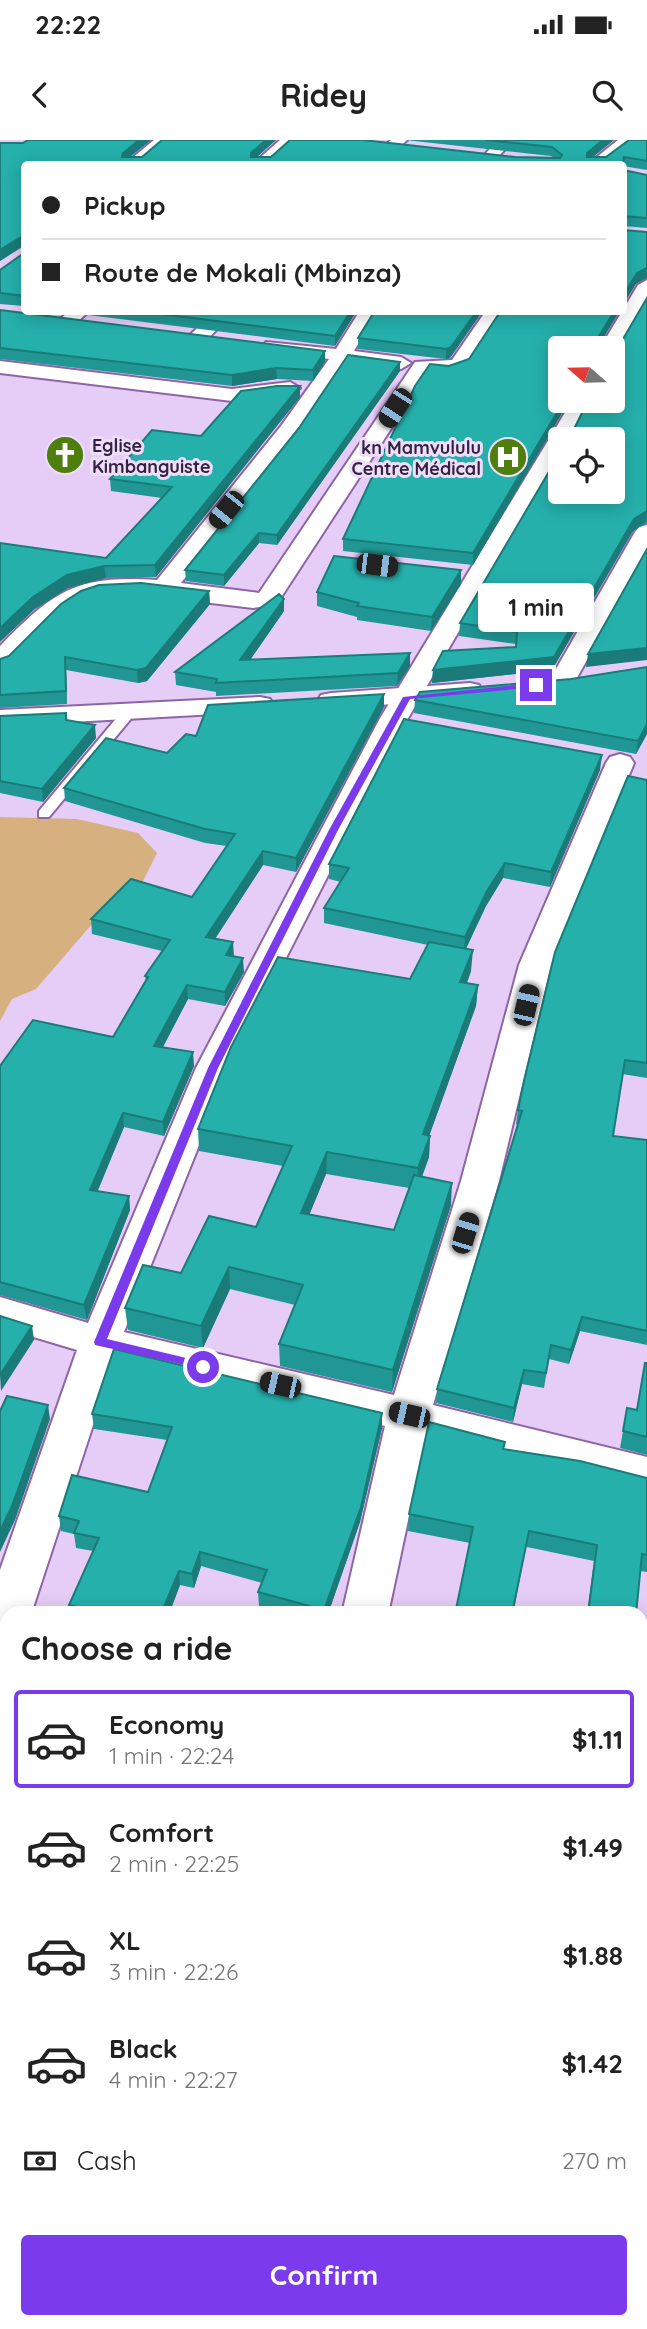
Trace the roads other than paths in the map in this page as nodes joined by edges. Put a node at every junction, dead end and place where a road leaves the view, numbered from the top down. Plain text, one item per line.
1 (163, 140) edge
2 (289, 140) edge
3 (507, 140) edge
4 (628, 140) edge
5 (369, 143) edge
6 (401, 144) edge
7 (464, 153) edge
8 (487, 160) edge
9 (515, 160) edge
10 (136, 161) edge
11 (264, 161) edge
12 (377, 161) edge
13 (599, 161) edge
14 (647, 285) edge
15 (634, 308) edge
16 (220, 315) edge
17 (366, 315) edge
18 (492, 315) edge
19 (617, 336) edge
20 (225, 341) edge
21 (251, 344) edge
22 (343, 355) junction
23 (422, 366) junction
24 (0, 367) edge
25 (319, 390) junction
26 (574, 413) edge
27 (647, 531) edge
28 (299, 556) junction
29 (325, 559) dead end
30 (163, 589) junction
31 (0, 661) edge
32 (598, 678) edge
33 (497, 689) edge
34 (129, 712) junction
35 (407, 714) junction
36 (0, 718) edge
37 (620, 763) edge
38 (44, 814) dead end
39 (0, 1312) edge
40 (100, 1342) junction
41 (409, 1415) junction
42 (647, 1475) edge
43 (10, 1606) edge
44 (367, 1606) edge

1 - 10 street
2 - 11 street
3 - 8 street
4 - 13 street
5 - 6 street
6 - 12 street
7 - 8 street
8 - 9 street
14 - 15 street
15 - 19 street
16 - 20 street
17 - 22 street
18 - 23 street
21 - 22 street
22 - 23 street
22 - 25 street
23 - 28 street
24 - 25 street
25 - 30 street
26 - 35 street
27 - 32 street
28 - 29 street
28 - 30 street
30 - 31 street
33 - 35 street
34 - 35 street
34 - 36 street
34 - 38 lane
35 - 40 street
37 - 41 street
39 - 40 street
40 - 41 street
40 - 43 street
41 - 42 street
41 - 44 street

